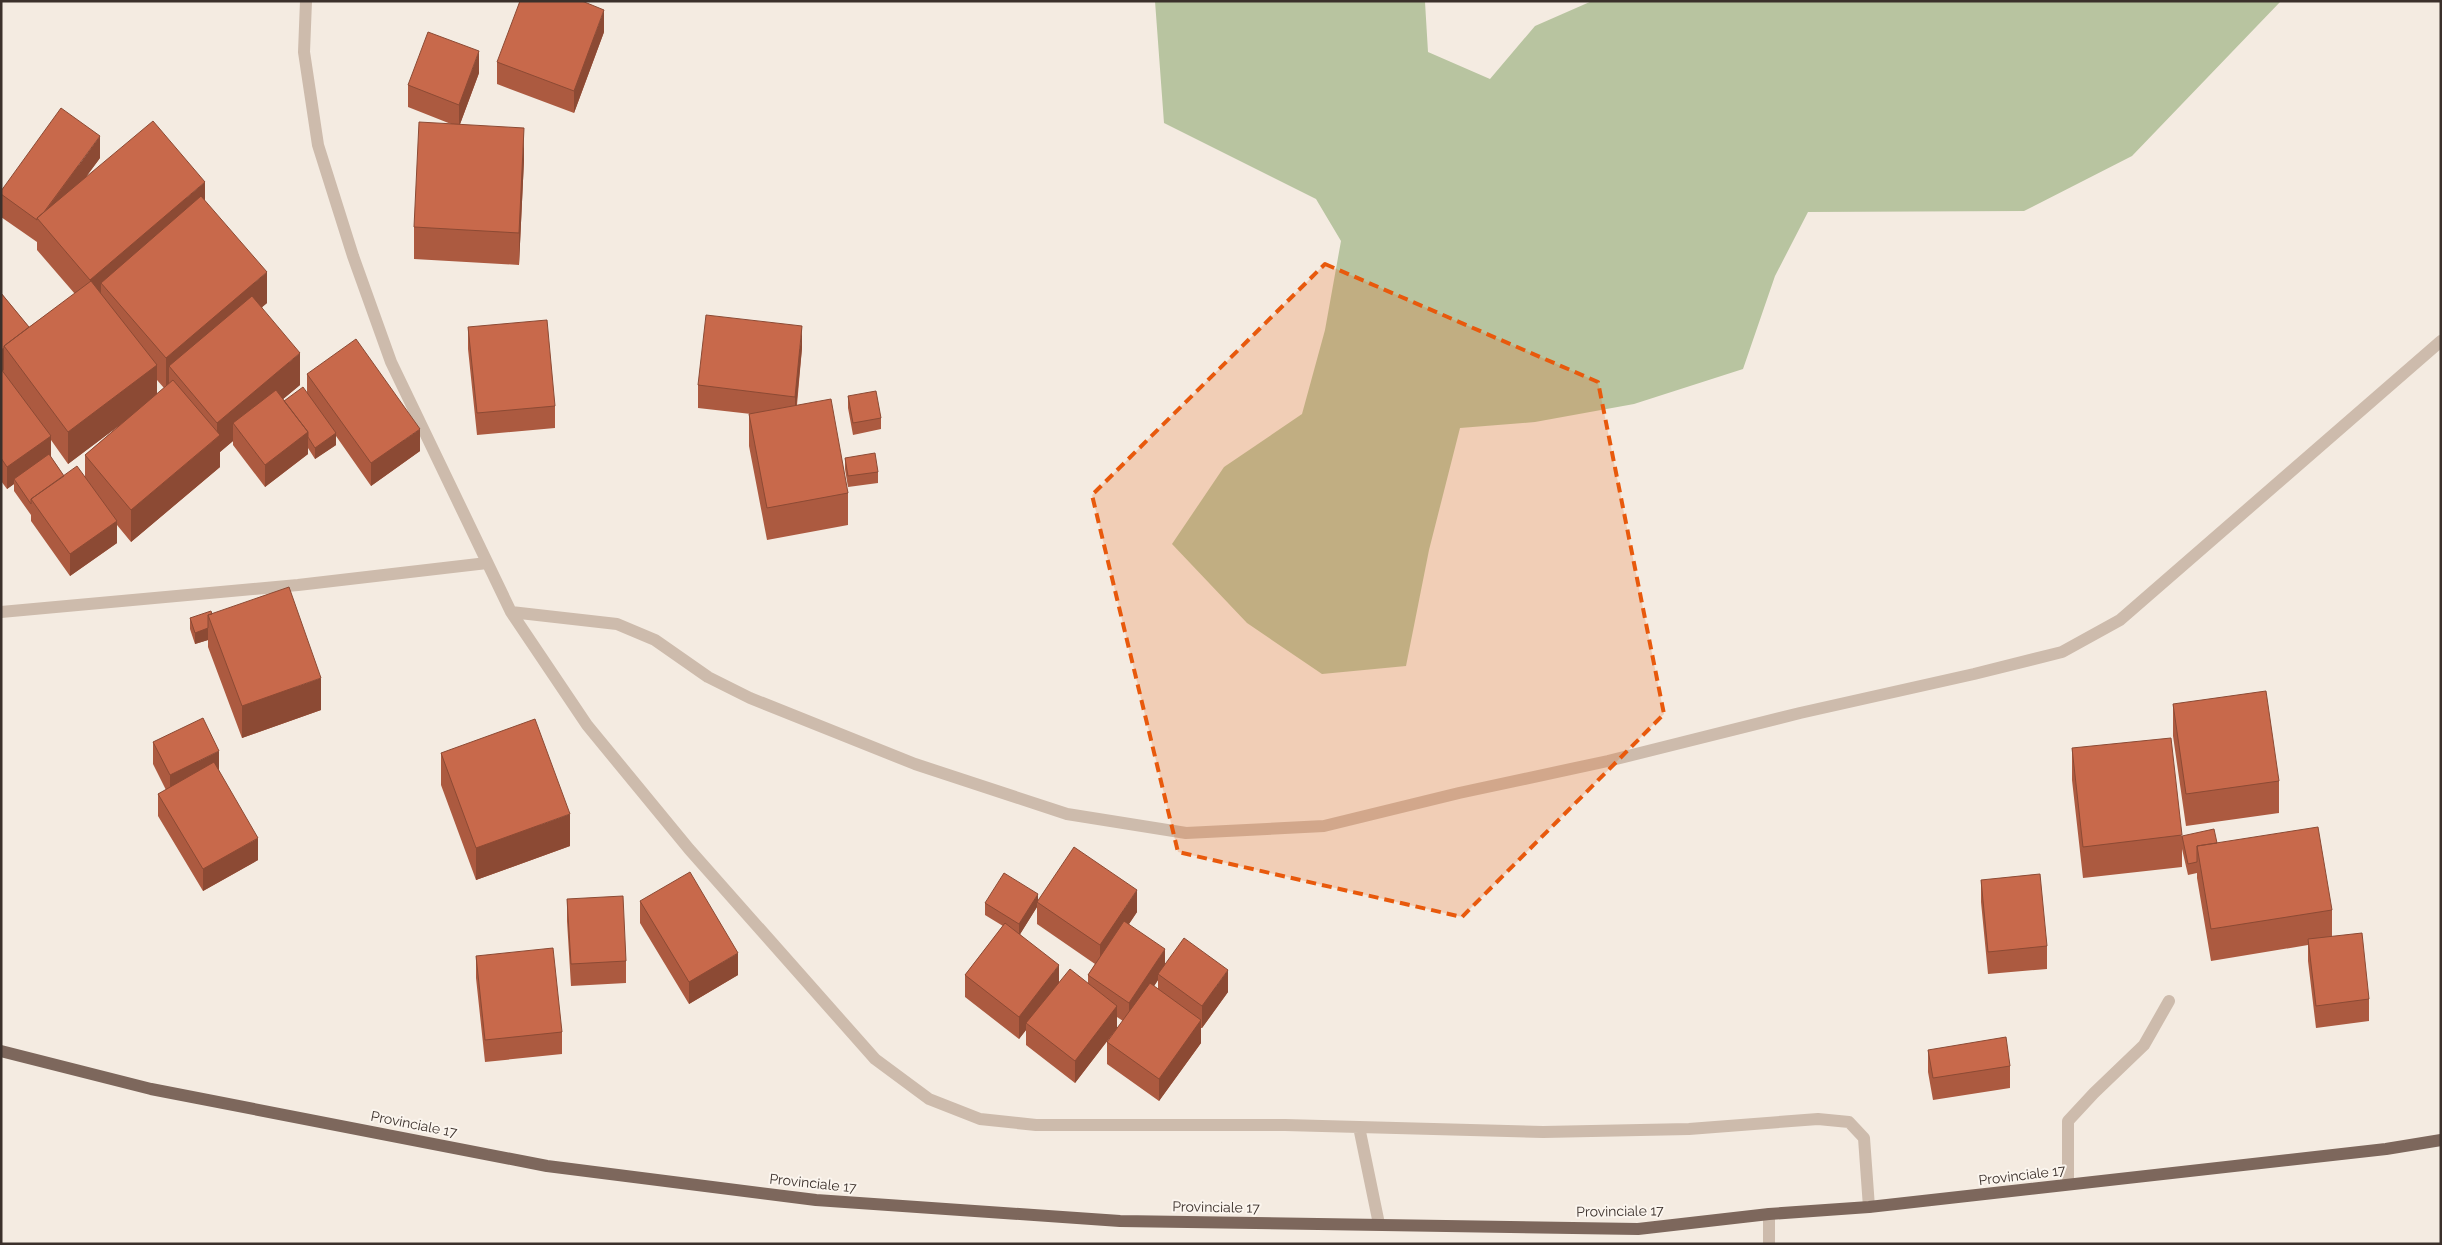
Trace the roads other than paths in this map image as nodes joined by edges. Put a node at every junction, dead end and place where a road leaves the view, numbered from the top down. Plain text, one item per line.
1 (306, 1) edge
2 (2441, 341) edge
3 (487, 563) junction
4 (1, 612) edge
5 (511, 612) junction
6 (2169, 1001) dead end
7 (1, 1051) edge
8 (1359, 1127) junction
9 (2441, 1140) edge
10 (2068, 1184) junction
11 (1869, 1207) junction
12 (1769, 1214) junction
13 (1379, 1224) junction
14 (1769, 1244) edge

1 - 3 street
2 - 5 street
3 - 4 street
3 - 5 street
5 - 8 street
6 - 10 street
7 - 13 main road, Provinciale 17
8 - 11 street
8 - 13 street
9 - 10 main road, Provinciale 17
10 - 11 main road, Provinciale 17
11 - 12 main road, Provinciale 17
12 - 13 main road, Provinciale 17
12 - 14 street

